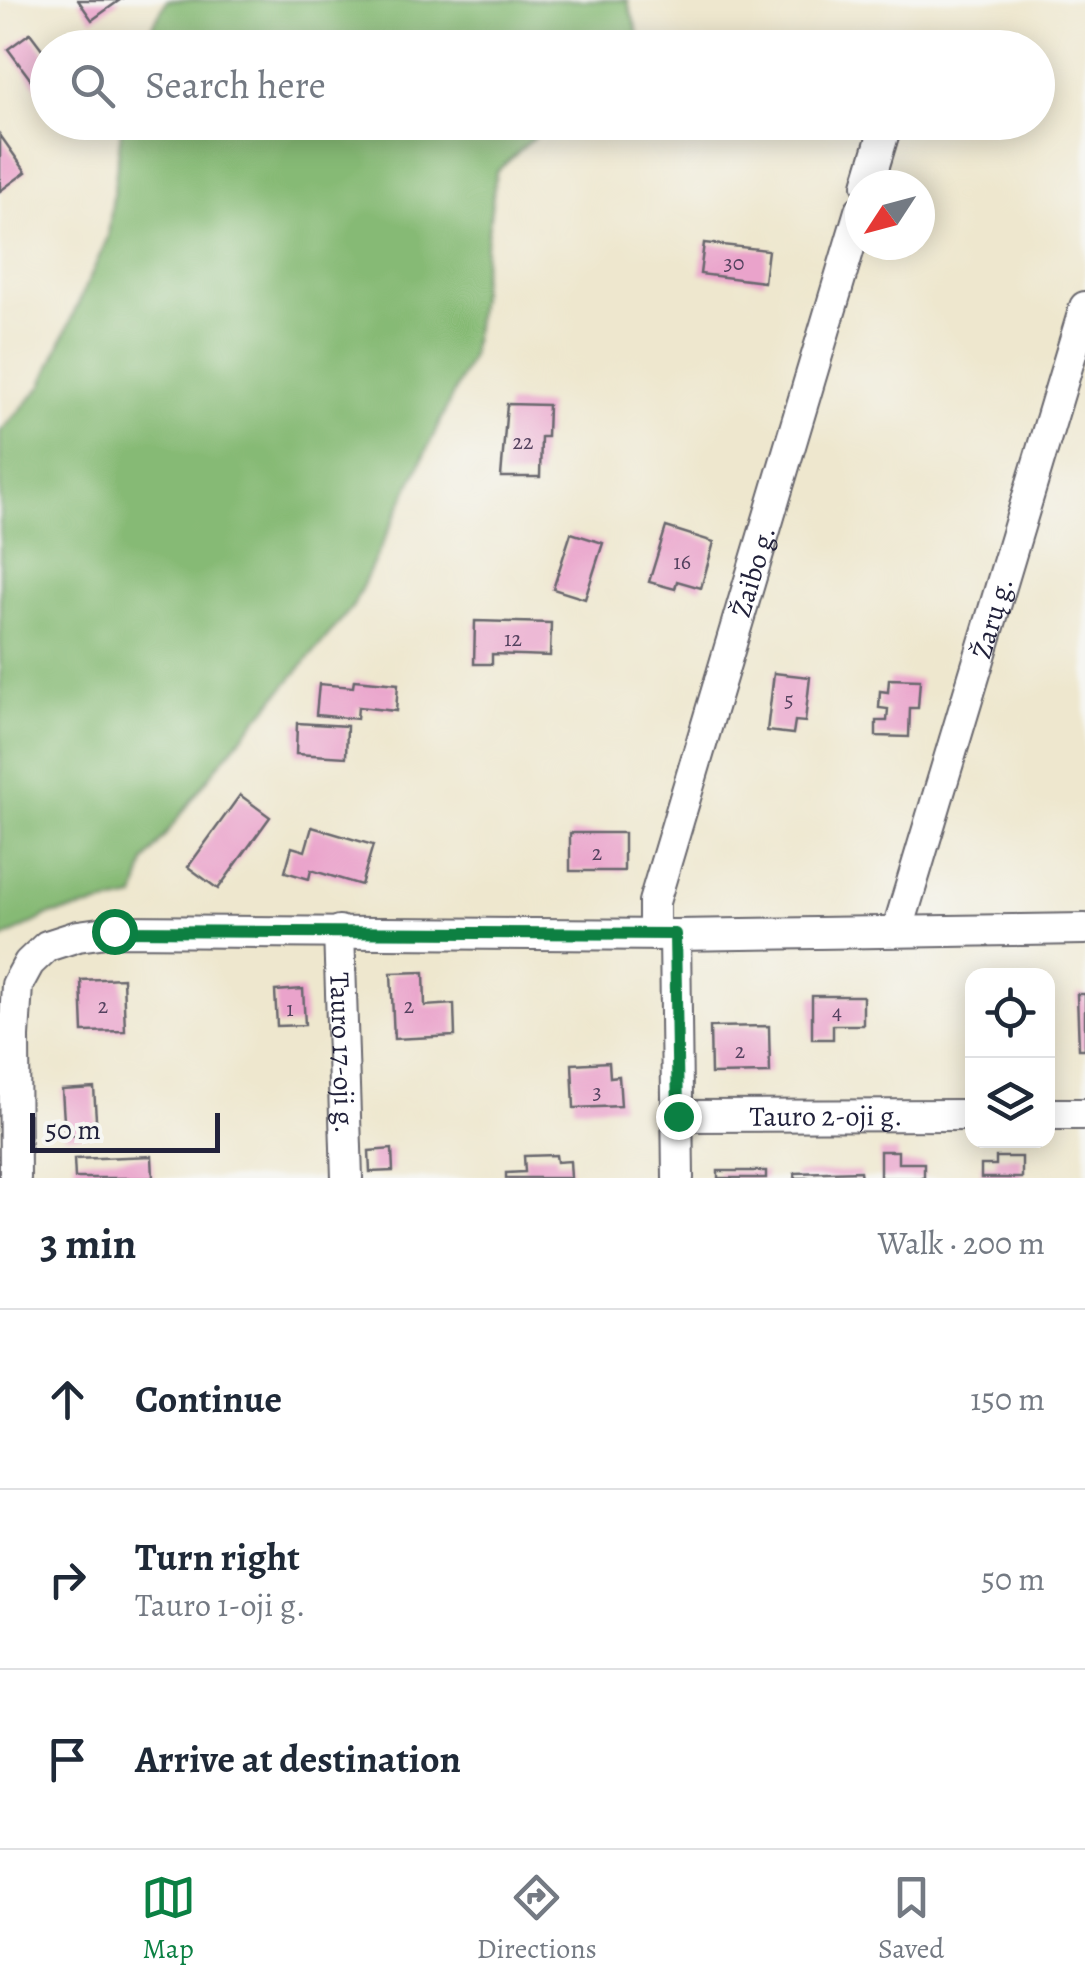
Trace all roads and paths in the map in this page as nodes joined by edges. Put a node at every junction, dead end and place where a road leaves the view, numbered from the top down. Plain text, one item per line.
1 (881, 140) edge
2 (872, 170) edge
3 (845, 260) edge
4 (1085, 307) edge
5 (1085, 929) edge
6 (898, 930) junction
7 (340, 931) junction
8 (664, 934) junction
9 (1055, 1114) edge
10 (1085, 1114) edge
11 (965, 1115) edge
12 (678, 1116) junction
13 (15, 1178) edge
14 (346, 1178) edge
15 (678, 1178) edge

1 - 2 street
3 - 8 street, Žaibo g.
4 - 6 street, Žarų g.
5 - 6 street
6 - 8 street
7 - 8 street
7 - 13 street
7 - 14 street, Tauro 17-oji g.
8 - 12 street, Žaibo g.
9 - 10 street
11 - 12 street, Tauro 2-oji g.
12 - 15 street, Žaibo g.

